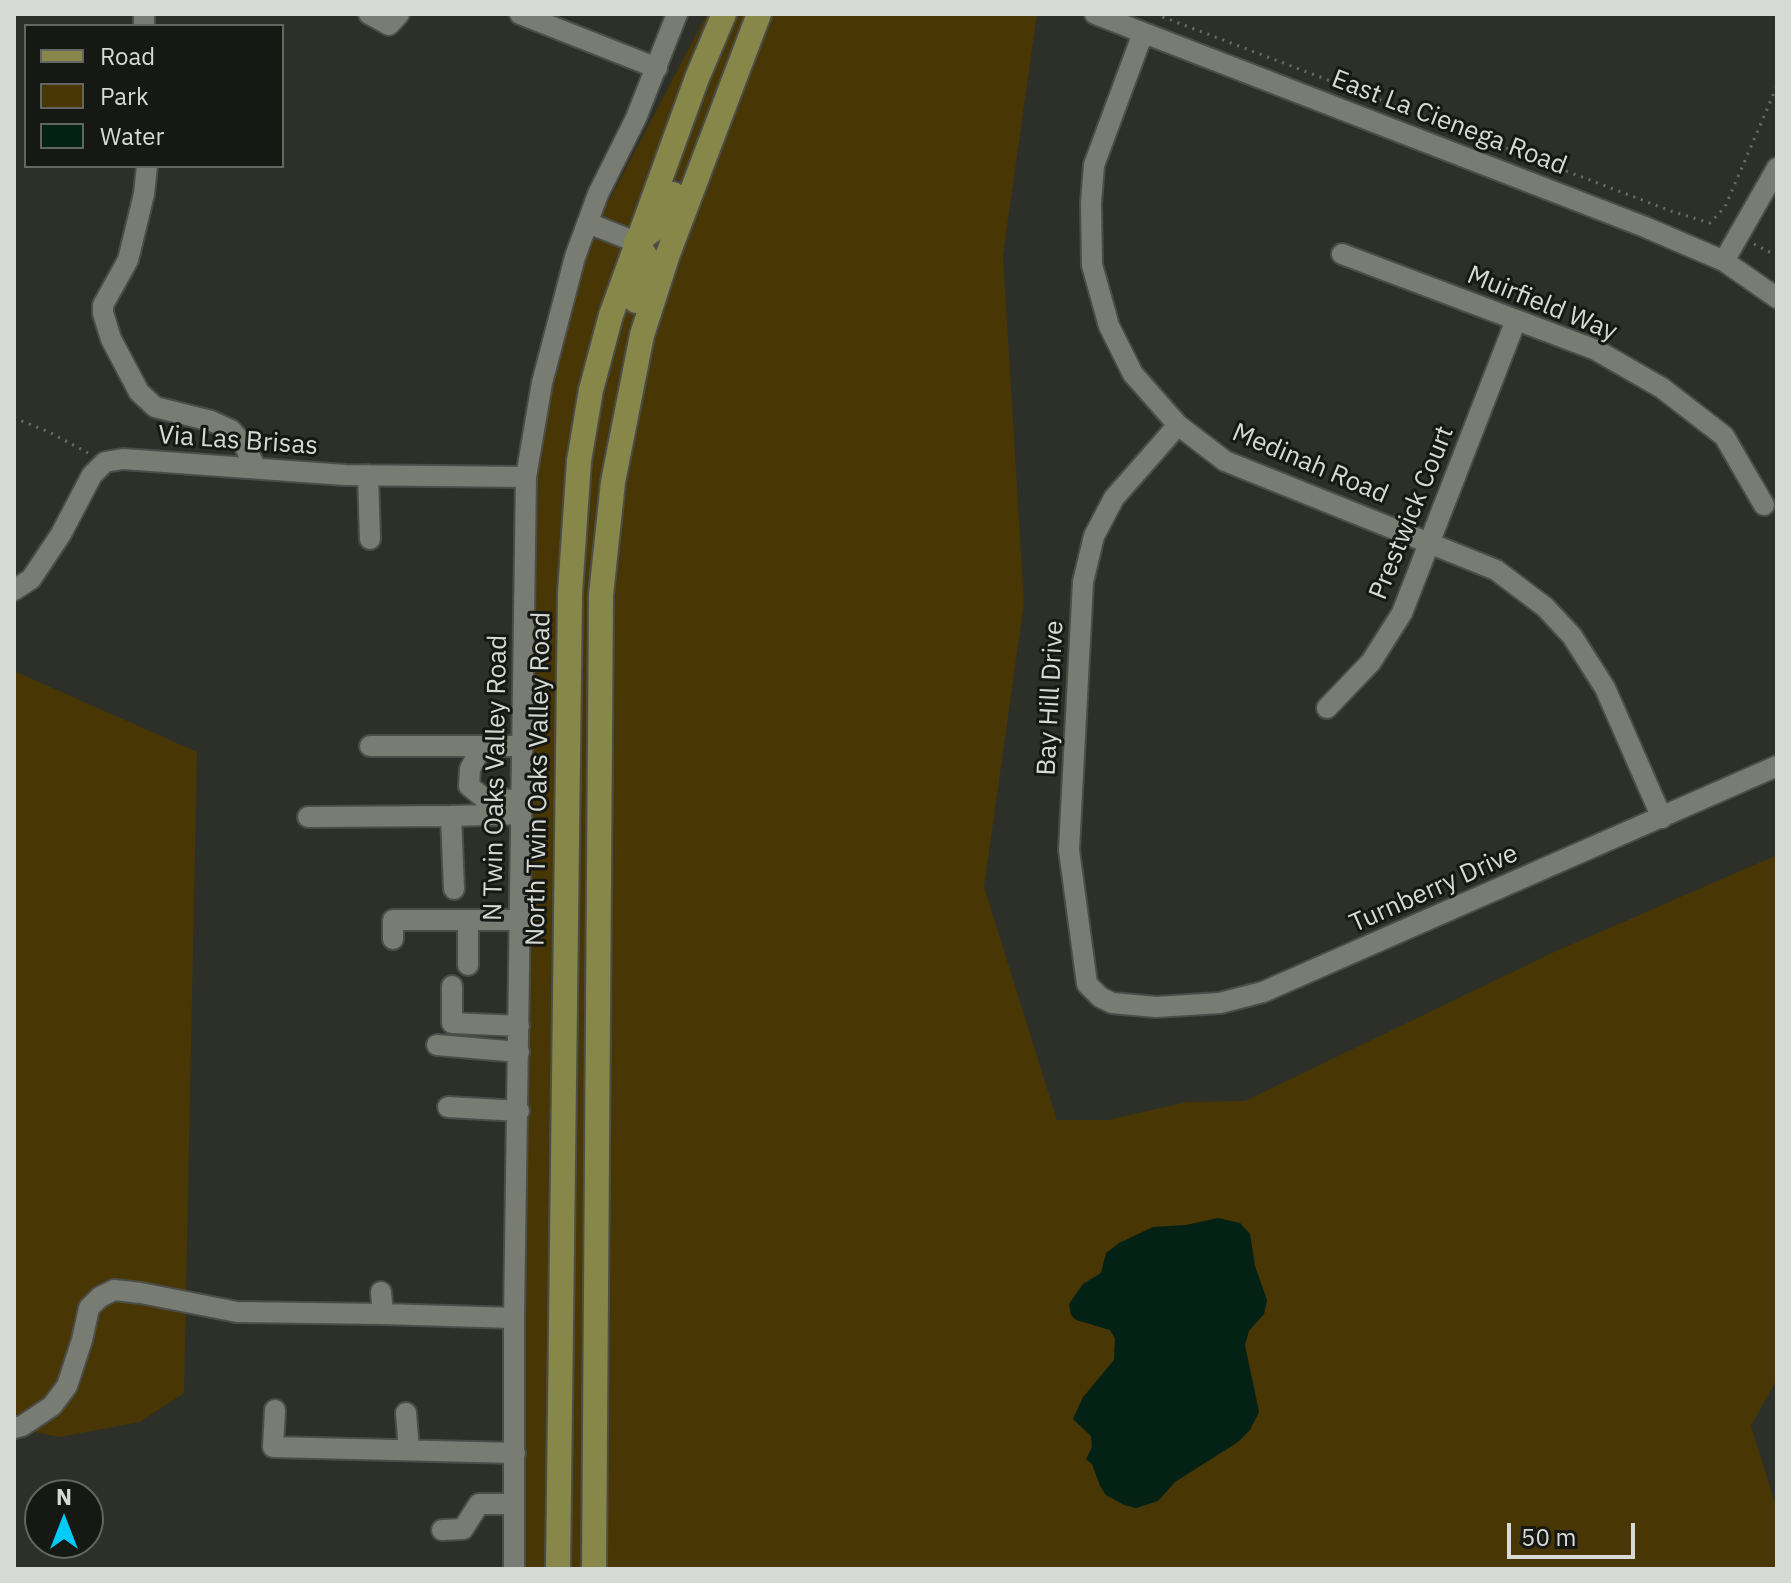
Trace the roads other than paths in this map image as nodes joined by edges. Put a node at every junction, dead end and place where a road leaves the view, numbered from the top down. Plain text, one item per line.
1 (369, 14) edge
2 (399, 14) edge
3 (520, 14) edge
4 (677, 14) edge
5 (724, 14) edge
6 (759, 14) edge
7 (1095, 14) edge
8 (1143, 33) junction
9 (657, 68) junction
10 (147, 168) edge
11 (701, 168) junction
12 (1777, 168) edge
13 (588, 223) junction
14 (636, 242) junction
15 (1342, 254) dead end
16 (1724, 261) junction
17 (1777, 298) edge
18 (1516, 320) junction
19 (632, 382) junction
20 (1178, 425) junction
21 (256, 468) junction
22 (368, 475) junction
23 (526, 477) junction
24 (1764, 505) dead end
25 (370, 539) dead end
26 (1431, 542) junction
27 (14, 590) edge
28 (1327, 708) dead end
29 (370, 746) dead end
30 (482, 746) junction
31 (522, 746) junction
32 (1777, 766) edge
33 (522, 807) junction
34 (451, 816) junction
35 (308, 817) dead end
36 (1662, 818) junction
37 (454, 889) dead end
38 (468, 920) junction
39 (520, 920) junction
40 (393, 939) dead end
41 (468, 965) dead end
42 (452, 986) dead end
43 (1100, 997) joint
44 (519, 1026) junction
45 (437, 1045) dead end
46 (519, 1052) junction
47 (448, 1107) dead end
48 (519, 1111) junction
49 (381, 1292) dead end
50 (383, 1314) junction
51 (514, 1318) junction
52 (275, 1410) dead end
53 (406, 1413) dead end
54 (14, 1428) edge
55 (409, 1450) junction
56 (515, 1453) junction
57 (514, 1504) junction
58 (442, 1530) dead end
59 (514, 1569) edge
60 (558, 1569) edge
61 (594, 1569) edge

1 - 2 street
3 - 9 street
4 - 9 street, N Twin Oaks Valley Road
5 - 14 main road, North Twin Oaks Valley Road
6 - 11 main road
7 - 8 street, East La Cienega Road
8 - 16 street, East La Cienega Road
8 - 20 street, Medinah Road
9 - 13 street, N Twin Oaks Valley Road
10 - 21 street
11 - 14 main road
11 - 19 main road
12 - 16 street
13 - 14 street
13 - 23 street, N Twin Oaks Valley Road
14 - 19 main road
14 - 60 main road, North Twin Oaks Valley Road
15 - 18 street, Muirfield Way
16 - 17 street, East La Cienega Road
18 - 24 street, Muirfield Way
18 - 26 street, Prestwick Court
19 - 61 main road
20 - 26 street, Medinah Road
20 - 43 street, Bay Hill Drive
21 - 22 street, Via Las Brisas
21 - 27 street, Via Las Brisas
22 - 23 street, Via Las Brisas
22 - 25 street
23 - 31 street, N Twin Oaks Valley Road
26 - 28 street, Prestwick Court
26 - 36 street, Medinah Road
29 - 30 street
30 - 31 street
30 - 33 street
31 - 33 street, N Twin Oaks Valley Road
32 - 36 street, Turnberry Drive
33 - 34 street
33 - 39 street, N Twin Oaks Valley Road
34 - 35 street
34 - 37 street
36 - 43 street, Turnberry Drive
38 - 39 street
38 - 40 street
38 - 41 street
39 - 44 street, N Twin Oaks Valley Road
42 - 44 street
44 - 46 street, N Twin Oaks Valley Road
45 - 46 street
46 - 48 street, N Twin Oaks Valley Road
47 - 48 street
48 - 51 street, N Twin Oaks Valley Road
49 - 50 street
50 - 51 street
50 - 54 street
51 - 56 street, N Twin Oaks Valley Road
52 - 55 street
53 - 55 street
55 - 56 street
56 - 57 street, N Twin Oaks Valley Road
57 - 58 street
57 - 59 street, N Twin Oaks Valley Road

